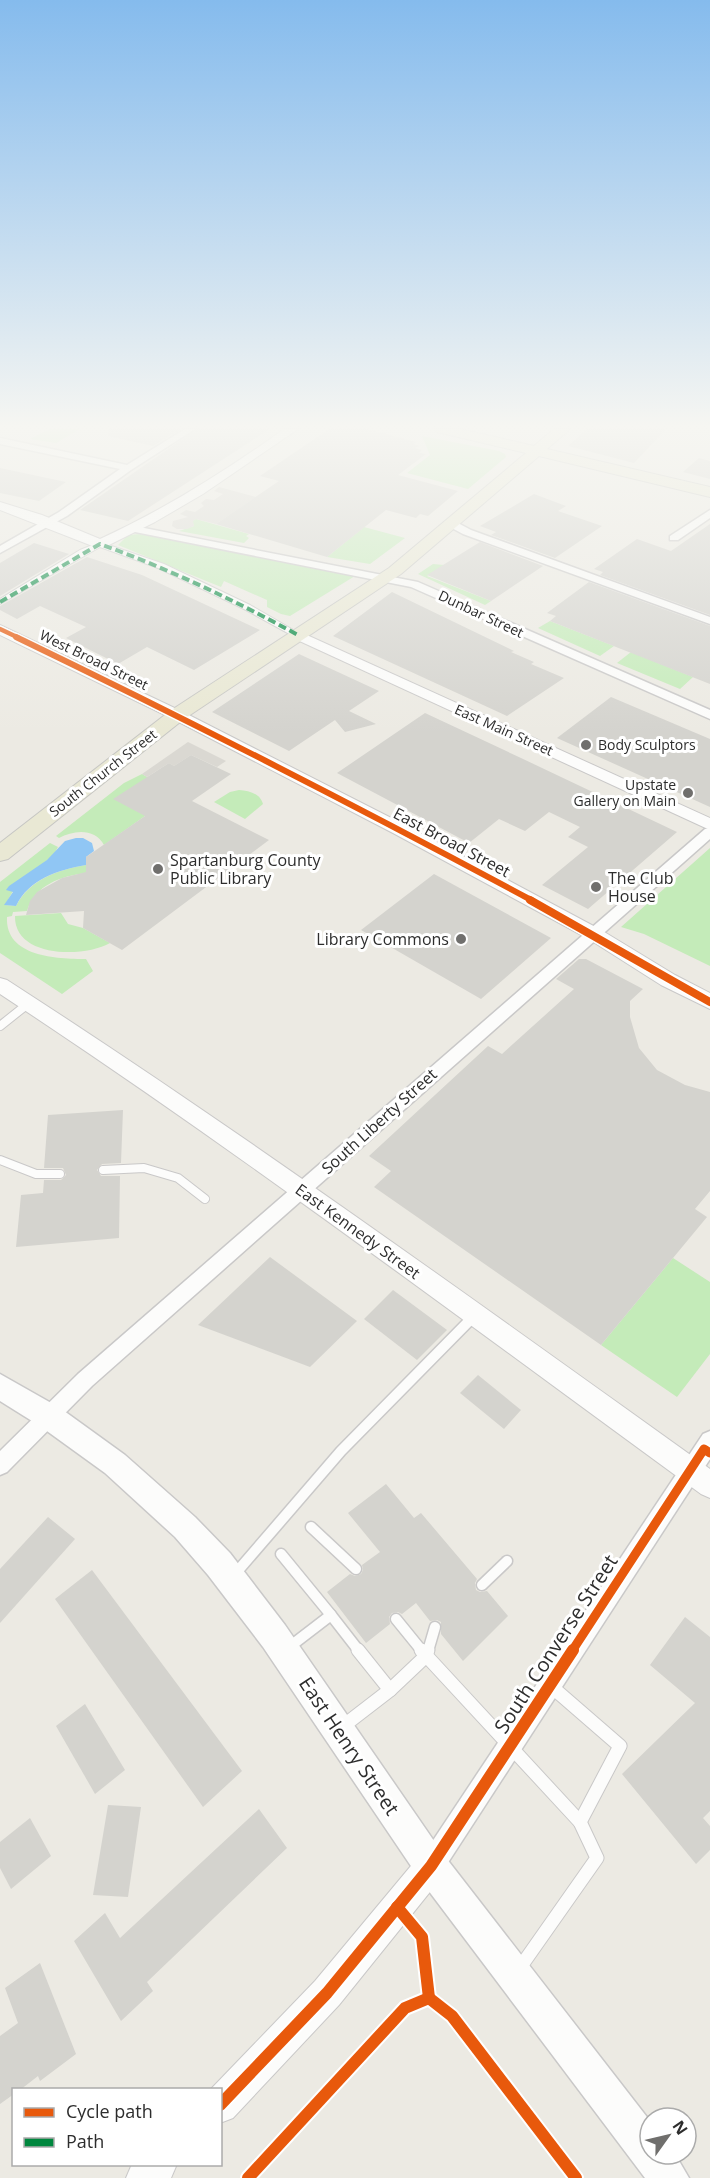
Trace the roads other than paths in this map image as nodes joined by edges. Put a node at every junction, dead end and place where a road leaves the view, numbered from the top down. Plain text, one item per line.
1 (33, 531) edge
2 (68, 531) edge
3 (130, 531) edge
4 (143, 531) edge
5 (444, 531) edge
6 (464, 531) edge
7 (685, 531) edge
8 (674, 538) dead end
9 (100, 544) junction
10 (0, 550) edge
11 (386, 577) junction
12 (0, 603) edge
13 (710, 621) edge
14 (0, 629) edge
15 (298, 635) junction
16 (177, 715) junction
17 (710, 715) edge
18 (710, 825) edge
19 (710, 832) edge
20 (0, 854) edge
21 (594, 934) junction
22 (0, 985) edge
23 (710, 1002) edge
24 (28, 1003) junction
25 (0, 1026) edge
26 (0, 1160) edge
27 (103, 1170) dead end
28 (60, 1174) dead end
29 (302, 1190) junction
30 (205, 1200) dead end
31 (475, 1315) junction
32 (0, 1386) edge
33 (50, 1417) junction
34 (710, 1441) edge
35 (0, 1465) edge
36 (700, 1477) edge
37 (311, 1527) dead end
38 (281, 1554) dead end
39 (507, 1561) dead end
40 (356, 1569) dead end
41 (230, 1579) junction
42 (482, 1584) dead end
43 (331, 1615) junction
44 (396, 1619) dead end
45 (435, 1627) dead end
46 (284, 1651) junction
47 (426, 1656) junction
48 (549, 1684) junction
49 (390, 1690) junction
50 (339, 1730) junction
51 (508, 1746) junction
52 (620, 1746) joint
53 (580, 1822) junction
54 (430, 1866) junction
55 (514, 1976) junction
56 (222, 2103) edge
57 (638, 2138) edge
58 (157, 2166) edge
59 (660, 2166) edge
60 (144, 2178) edge
61 (669, 2178) edge

1 - 10 street
2 - 9 street
3 - 9 street
4 - 11 street, Dunbar Street
5 - 11 main road, South Church Street
6 - 13 street
7 - 8 street
9 - 12 street
9 - 15 street
11 - 15 main road, South Church Street
11 - 17 street, Dunbar Street
14 - 16 street, West Broad Street
15 - 16 main road, South Church Street
15 - 18 street, East Main Street
16 - 20 main road, South Church Street
16 - 21 street, East Broad Street
19 - 21 street, South Liberty Street
21 - 23 street, East Broad Street
21 - 29 street, South Liberty Street
22 - 24 street, East Kennedy Street
24 - 25 lane
24 - 29 street, East Kennedy Street
26 - 28 lane
27 - 30 lane
29 - 31 street, East Kennedy Street
29 - 33 street, South Liberty Street
31 - 36 street, East Kennedy Street
31 - 41 lane
32 - 33 main road, East Henry Street
33 - 35 street, South Liberty Street
33 - 41 main road, East Henry Street
34 - 36 street, South Converse Street
36 - 48 street, South Converse Street
37 - 40 lane
38 - 43 lane
39 - 42 lane
41 - 46 main road, East Henry Street
43 - 46 lane
43 - 49 lane
44 - 47 lane
45 - 47 lane
46 - 50 main road, East Henry Street
47 - 49 lane
47 - 51 lane
48 - 51 street, South Converse Street
48 - 52 lane
49 - 50 lane
50 - 54 main road, East Henry Street
51 - 53 lane
51 - 54 street, South Converse Street
52 - 53 lane
53 - 55 lane
54 - 55 main road, East Henry Street
54 - 56 street
55 - 57 main road, East Henry Street
58 - 60 street
59 - 61 main road, East Henry Street

